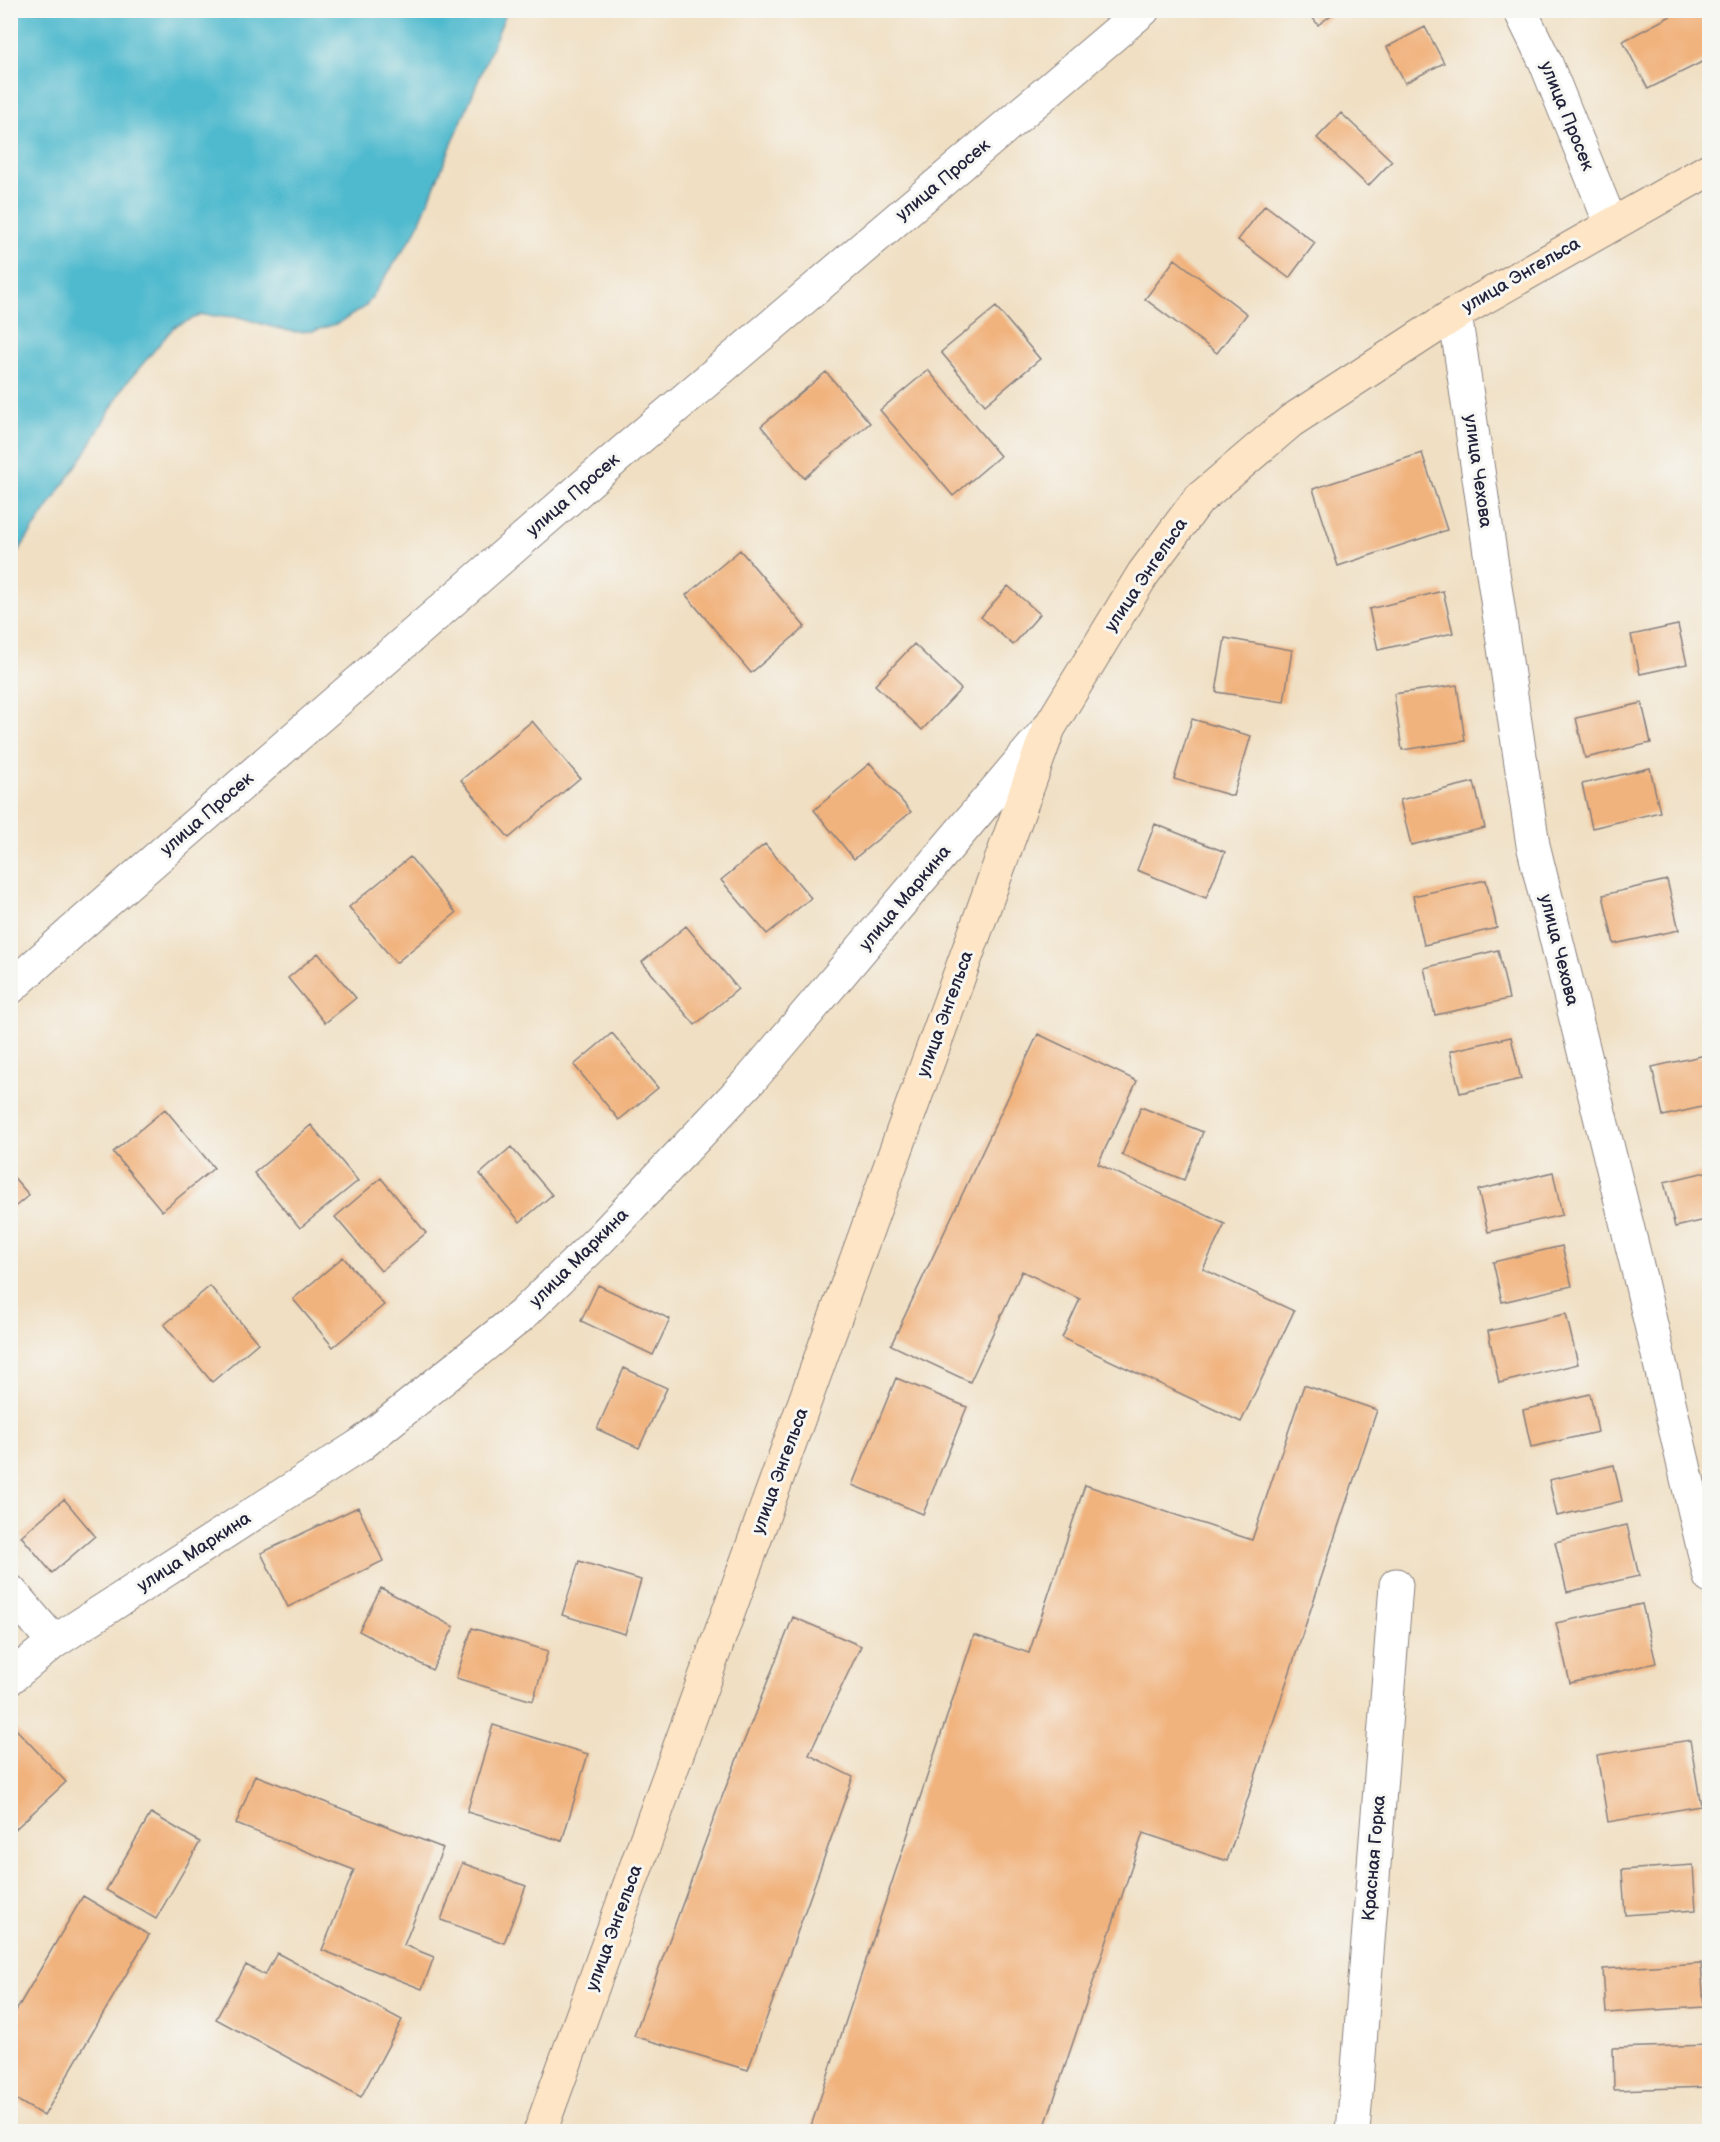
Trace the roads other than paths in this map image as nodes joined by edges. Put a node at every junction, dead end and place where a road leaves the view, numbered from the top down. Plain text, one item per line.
1 (1143, 10) edge
2 (1520, 10) edge
3 (1710, 168) edge
4 (1611, 224) junction
5 (1455, 314) junction
6 (1049, 728) junction
7 (10, 988) edge
8 (1710, 1577) edge
9 (1396, 1585) dead end
10 (10, 1591) edge
11 (54, 1642) junction
12 (10, 1678) edge
13 (540, 2132) edge
14 (1353, 2132) edge

1 - 7 street, улица Просек
2 - 4 street, улица Просек
3 - 4 main road, улица Энгельса
4 - 5 main road, улица Энгельса
5 - 6 main road, улица Энгельса
5 - 8 street, улица Чехова
6 - 11 street, улица Маркина
6 - 13 main road, улица Энгельса
9 - 14 street, Красная Горка
10 - 11 street
11 - 12 street, улица Маркина

